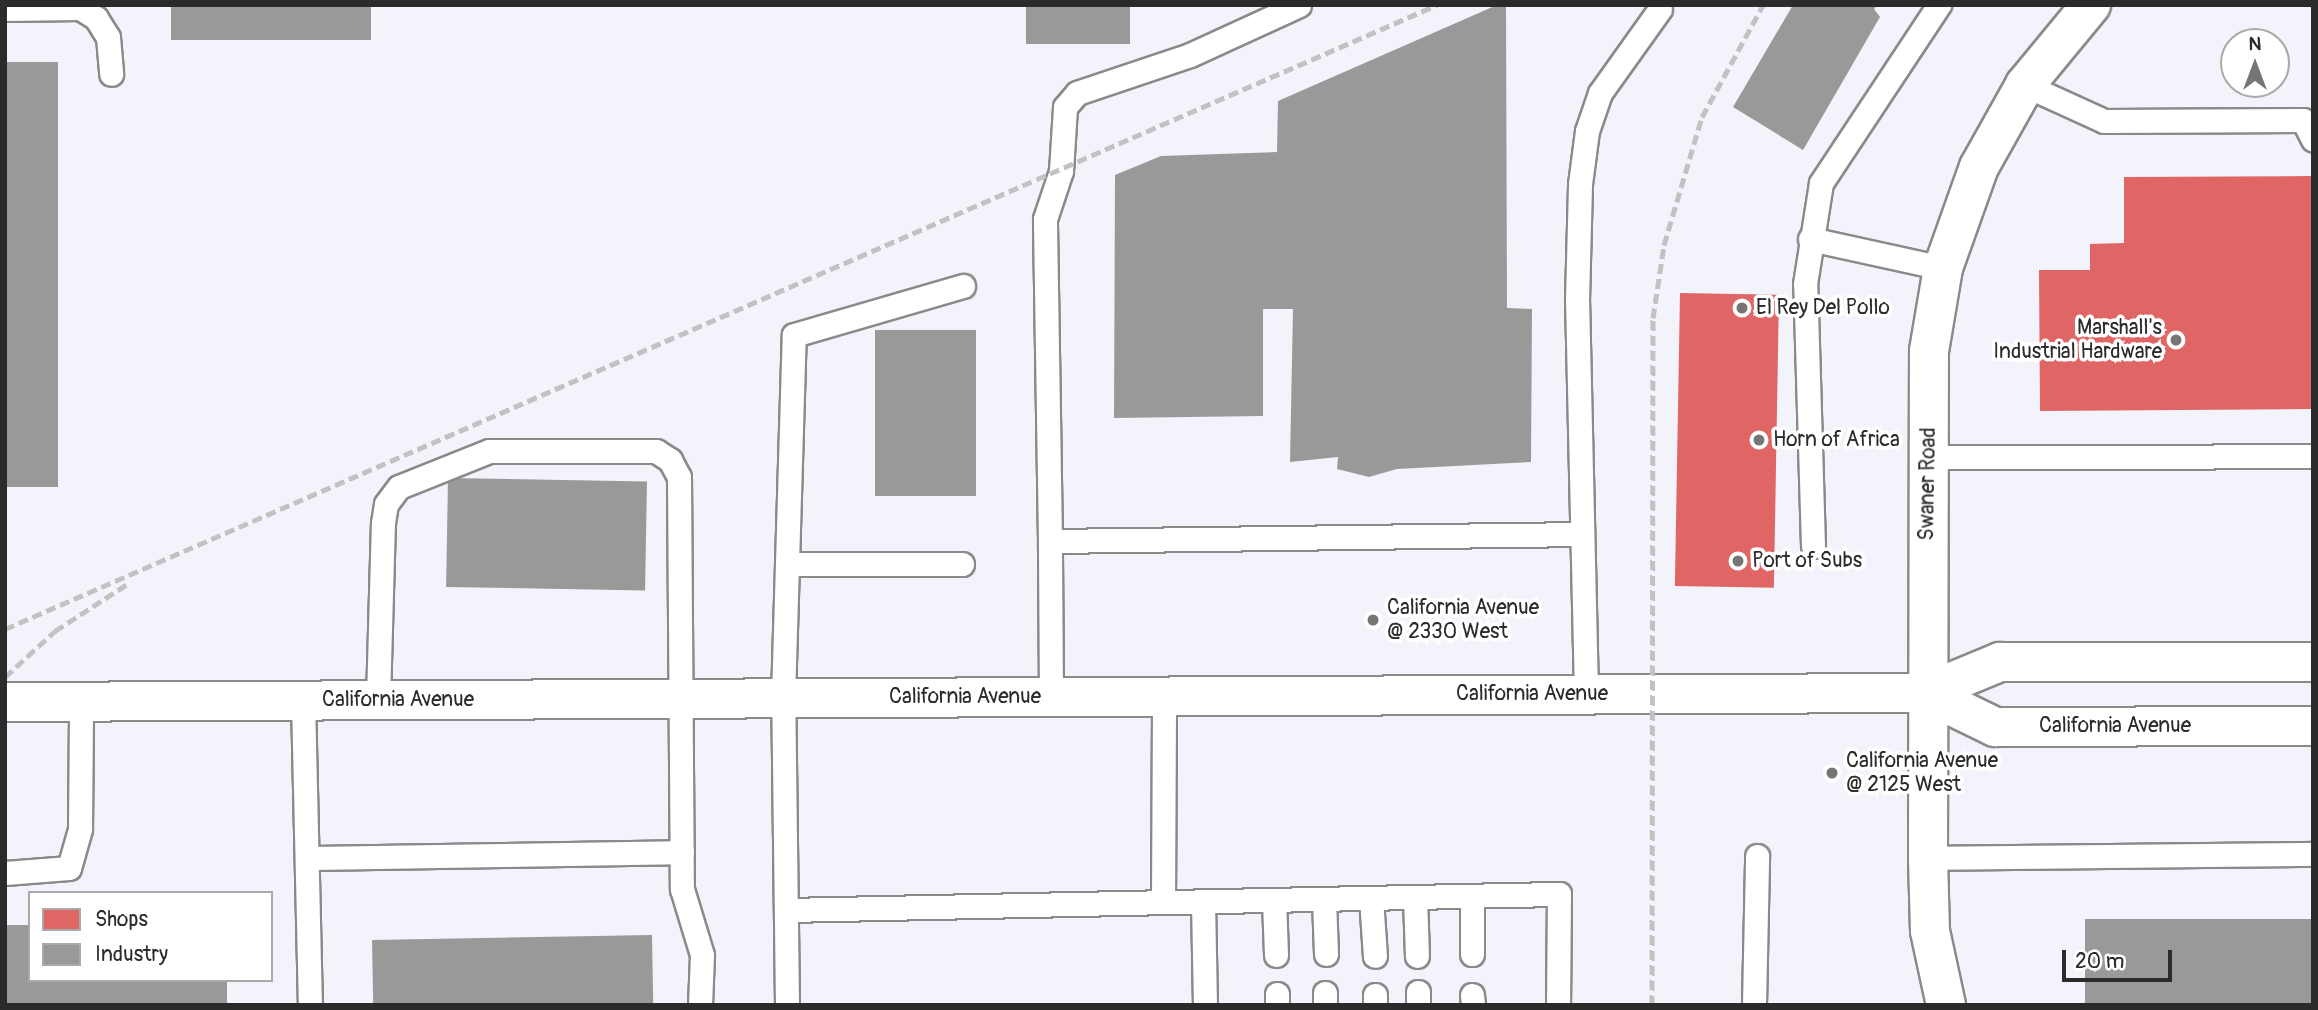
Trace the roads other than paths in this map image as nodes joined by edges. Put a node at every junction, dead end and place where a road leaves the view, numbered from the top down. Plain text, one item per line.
1 (1299, 5) edge
2 (1939, 5) edge
3 (2091, 5) edge
4 (5, 9) edge
5 (1660, 9) dead end
6 (111, 74) dead end
7 (2025, 85) junction
8 (2313, 139) edge
9 (1810, 239) junction
10 (1943, 268) junction
11 (963, 286) dead end
12 (2313, 456) edge
13 (1929, 457) junction
14 (1582, 534) junction
15 (1050, 541) junction
16 (1813, 547) dead end
17 (788, 564) junction
18 (962, 564) dead end
19 (2313, 662) edge
20 (1925, 693) junction
21 (1586, 694) junction
22 (1164, 695) junction
23 (1051, 696) junction
24 (783, 698) junction
25 (680, 699) junction
26 (303, 700) junction
27 (378, 700) junction
28 (5, 702) edge
29 (81, 702) junction
30 (2313, 726) edge
31 (682, 852) junction
32 (2313, 854) edge
33 (1757, 856) dead end
34 (308, 858) junction
35 (1928, 858) junction
36 (5, 873) edge
37 (1472, 896) junction
38 (1415, 897) junction
39 (1371, 898) junction
40 (1324, 899) junction
41 (1274, 900) junction
42 (1203, 901) junction
43 (1163, 902) junction
44 (786, 910) junction
45 (1326, 954) dead end
46 (1472, 954) dead end
47 (1276, 955) dead end
48 (1375, 956) dead end
49 (1417, 956) dead end
50 (310, 1005) edge
51 (700, 1005) edge
52 (787, 1005) edge
53 (1205, 1005) edge
54 (1558, 1005) edge
55 (1754, 1005) edge
56 (1946, 1005) edge

1 - 15 lane
2 - 9 lane
3 - 7 main road, Swaner Road
4 - 6 lane
5 - 14 lane
7 - 8 lane
7 - 10 main road, Swaner Road
9 - 10 lane
9 - 16 lane
10 - 13 main road, Swaner Road
11 - 17 lane
12 - 13 lane
13 - 20 main road, Swaner Road
14 - 15 lane
14 - 21 lane
15 - 23 lane
17 - 18 lane
17 - 24 lane
19 - 20 main road, California Avenue
20 - 21 main road, California Avenue
20 - 30 main road, California Avenue
20 - 35 main road, Swaner Road
21 - 22 main road, California Avenue
22 - 23 main road, California Avenue
22 - 43 lane
23 - 24 main road, California Avenue
24 - 25 main road, California Avenue
24 - 44 lane
25 - 27 main road, California Avenue
25 - 27 lane
25 - 31 lane
26 - 27 main road, California Avenue
26 - 29 main road, California Avenue
26 - 34 lane
28 - 29 main road, California Avenue
29 - 36 lane
31 - 34 lane
31 - 51 lane
32 - 35 lane
33 - 55 lane
34 - 50 lane
35 - 56 main road, Swaner Road
37 - 38 lane
37 - 46 lane
37 - 54 lane
38 - 39 lane
38 - 49 lane
39 - 40 lane
39 - 48 lane
40 - 41 lane
40 - 45 lane
41 - 42 lane
41 - 47 lane
42 - 43 lane
42 - 53 lane
43 - 44 lane
44 - 52 lane

